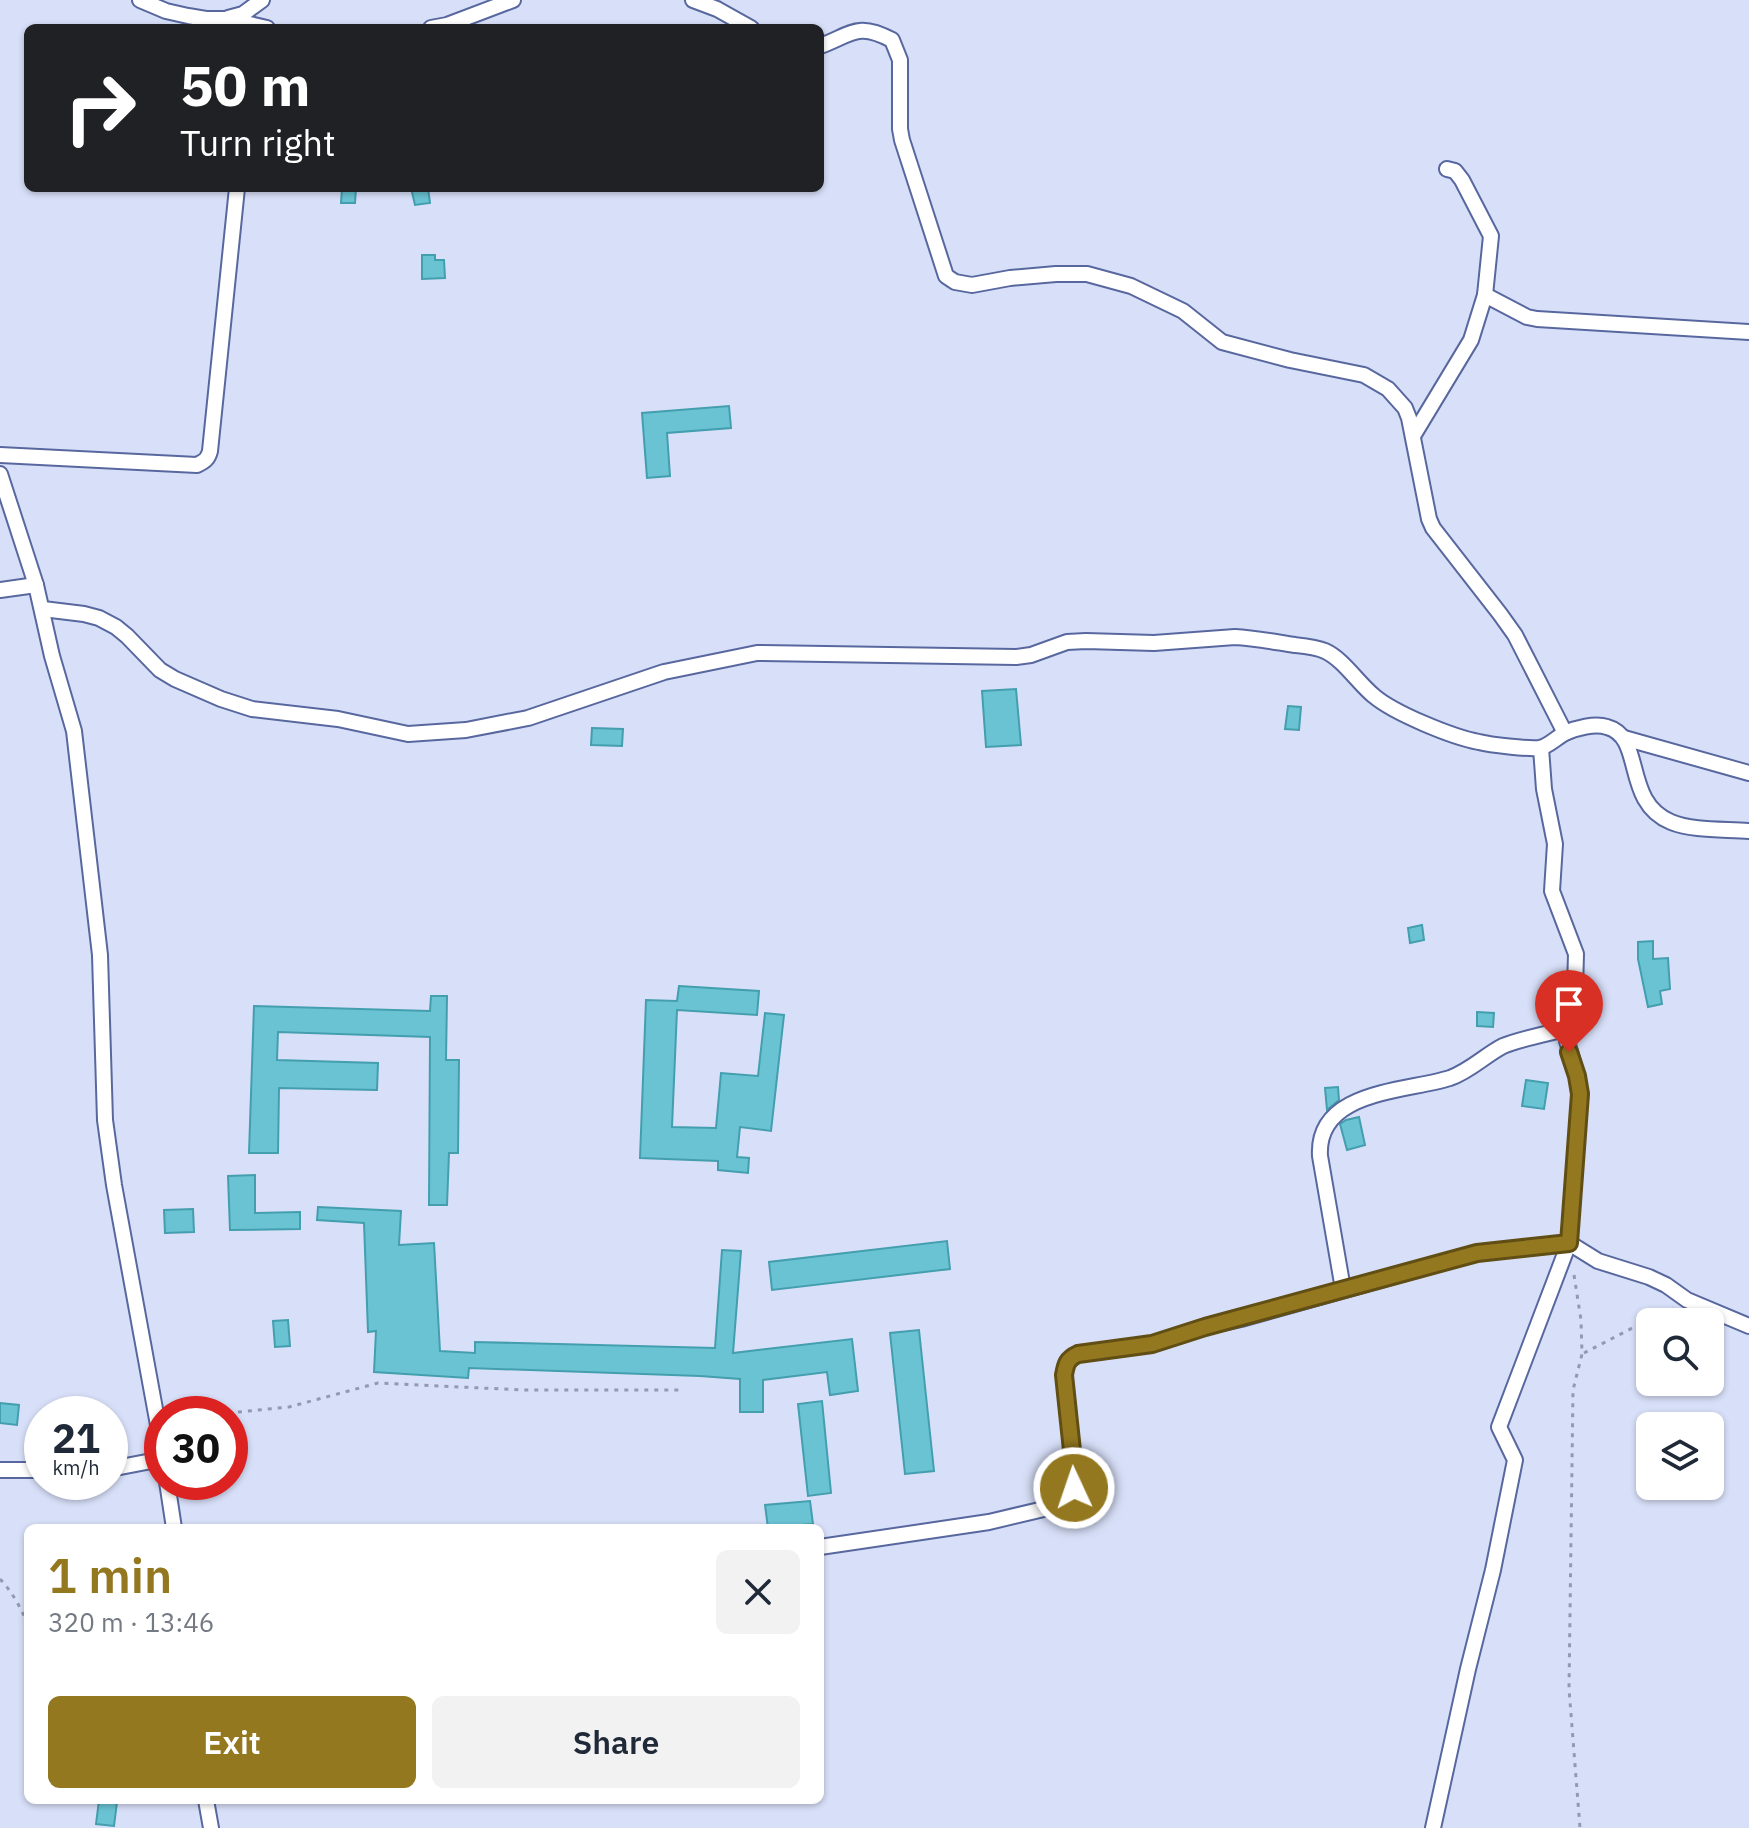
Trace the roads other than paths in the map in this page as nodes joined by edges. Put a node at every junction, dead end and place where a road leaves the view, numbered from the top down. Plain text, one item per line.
1 (140, 0) edge
2 (262, 0) edge
3 (513, 0) edge
4 (693, 0) edge
5 (721, 5) edge
6 (227, 19) junction
7 (249, 24) edge
8 (450, 24) edge
9 (746, 24) edge
10 (824, 44) edge
11 (1447, 169) dead end
12 (237, 192) edge
13 (1485, 295) junction
14 (1749, 332) edge
15 (1413, 436) junction
16 (0, 455) edge
17 (0, 474) edge
18 (36, 585) junction
19 (0, 590) edge
20 (43, 609) junction
21 (1565, 733) junction
22 (1624, 738) junction
23 (1541, 748) junction
24 (1749, 773) edge
25 (1749, 831) edge
26 (1569, 1028) junction
27 (1569, 1243) junction
28 (1343, 1289) junction
29 (1749, 1326) edge
30 (153, 1396) edge
31 (0, 1470) edge
32 (24, 1470) edge
33 (170, 1500) edge
34 (173, 1524) edge
35 (824, 1546) edge
36 (207, 1804) edge
37 (211, 1828) edge
38 (1433, 1828) edge

1 - 6 street
2 - 6 street
3 - 8 street
4 - 5 street
5 - 9 street
6 - 7 street
10 - 15 street
11 - 13 street
12 - 16 street
13 - 14 street
13 - 15 street
15 - 21 street
17 - 18 street
18 - 19 street
18 - 20 street
20 - 23 street
20 - 30 street
21 - 22 street
21 - 23 street
22 - 24 street
22 - 25 street
23 - 26 street
26 - 27 street
26 - 28 street
27 - 28 street
27 - 29 street
27 - 38 street
28 - 35 street
31 - 32 street
33 - 34 street
36 - 37 street

